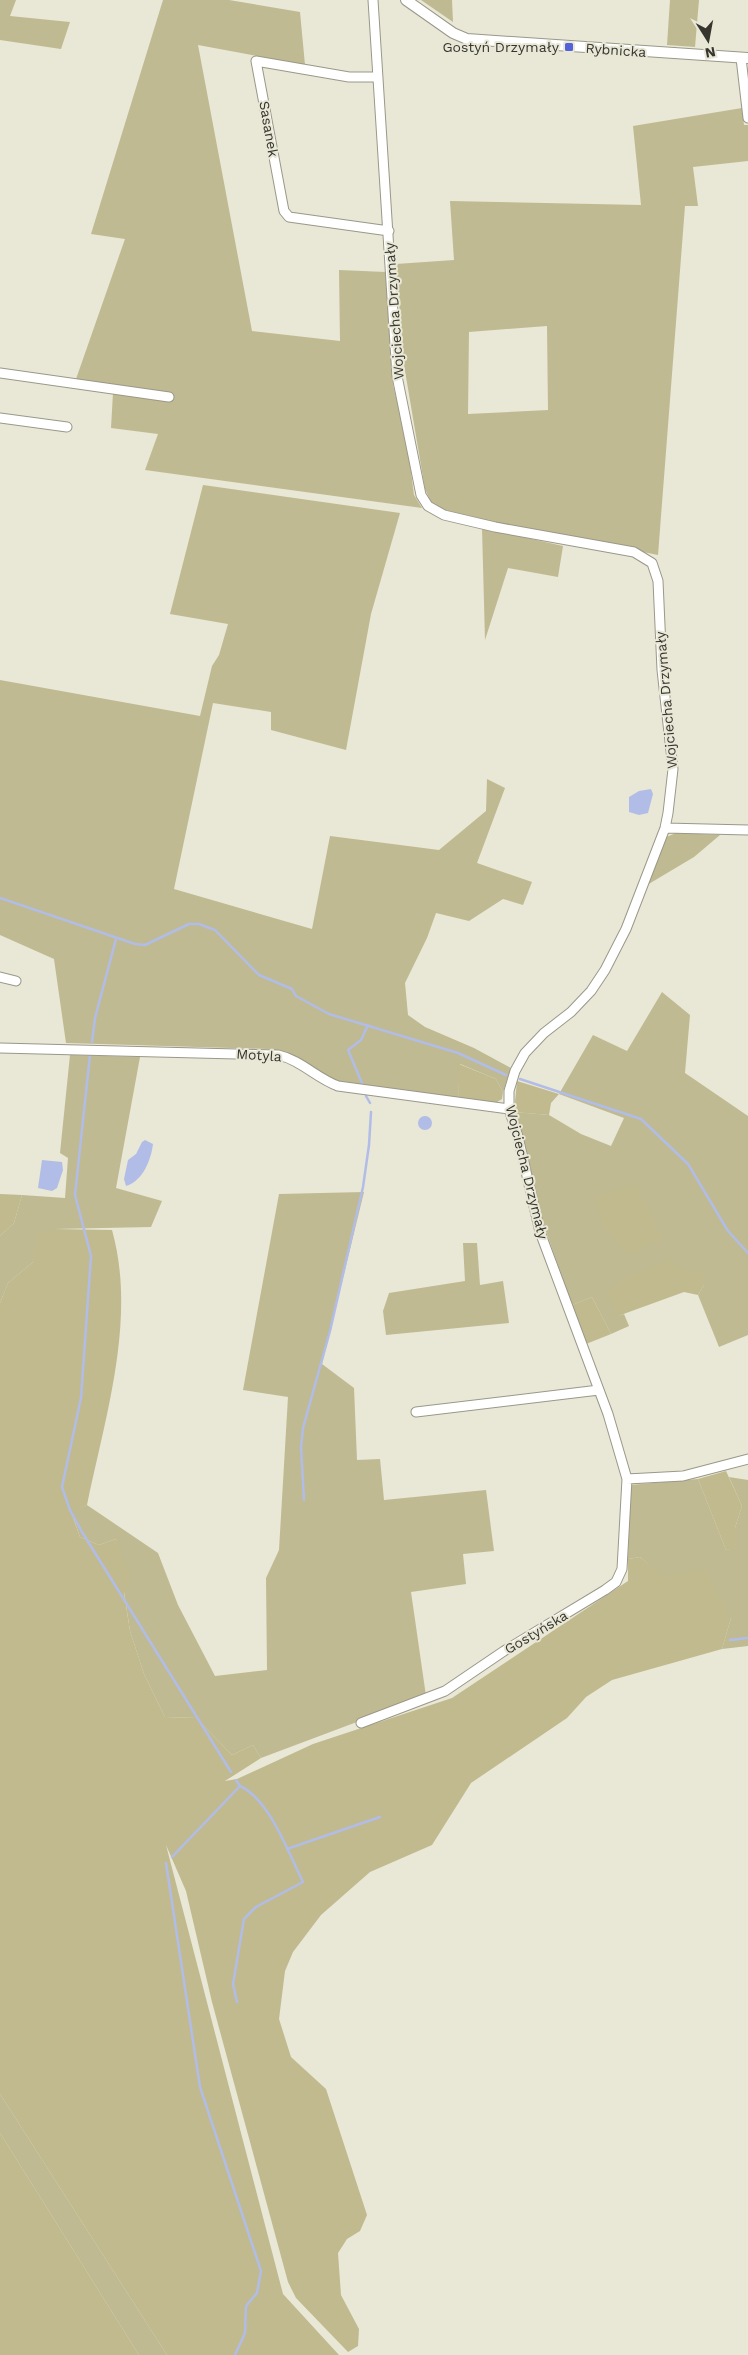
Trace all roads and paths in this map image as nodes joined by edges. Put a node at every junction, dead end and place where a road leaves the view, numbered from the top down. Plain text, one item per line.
1 (373, 0) edge
2 (406, 0) edge
3 (745, 58) edge
4 (378, 77) junction
5 (748, 118) edge
6 (389, 231) junction
7 (0, 373) edge
8 (169, 397) dead end
9 (0, 418) edge
10 (67, 427) dead end
11 (665, 828) junction
12 (748, 830) edge
13 (0, 977) edge
14 (16, 981) dead end
15 (0, 1048) edge
16 (508, 1109) junction
17 (599, 1390) junction
18 (416, 1412) dead end
19 (748, 1459) edge
20 (627, 1479) junction
21 (361, 1723) dead end

1 - 4 street, Wojciecha Drzymały
2 - 3 street, Rybnicka
3 - 5 street
4 - 6 street, Wojciecha Drzymały
4 - 6 street, Sasanek
6 - 11 street, Wojciecha Drzymały
7 - 8 street
9 - 10 street
11 - 12 street
11 - 16 street, Wojciecha Drzymały
13 - 14 street
15 - 16 street, Motyla
16 - 17 street, Wojciecha Drzymały
17 - 18 street
17 - 20 street, Wojciecha Drzymały
19 - 20 street
20 - 21 street, Gostyńska

